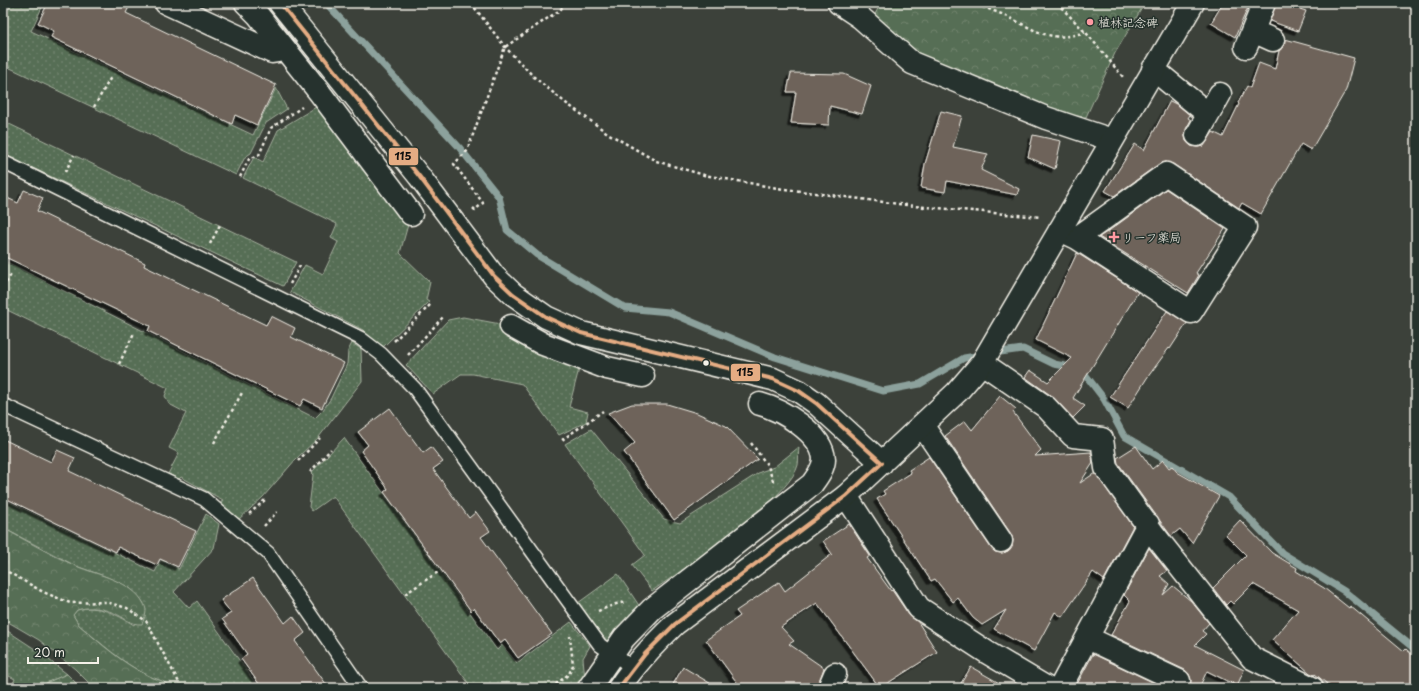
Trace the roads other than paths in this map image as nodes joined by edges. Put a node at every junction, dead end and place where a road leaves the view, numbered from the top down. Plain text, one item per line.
1 (166, 3) edge
2 (246, 3) edge
3 (280, 3) edge
4 (839, 3) edge
5 (1193, 3) edge
6 (1264, 3) edge
7 (1273, 40) dead end
8 (285, 50) junction
9 (1154, 69) junction
10 (1220, 94) dead end
11 (1208, 114) junction
12 (1197, 135) dead end
13 (1112, 140) junction
14 (3, 162) edge
15 (410, 214) dead end
16 (1068, 229) junction
17 (511, 326) dead end
18 (982, 363) junction
19 (643, 376) dead end
20 (760, 404) dead end
21 (3, 405) edge
22 (922, 425) junction
23 (882, 463) junction
24 (846, 496) junction
25 (1148, 524) junction
26 (1001, 541) dead end
27 (1088, 638) junction
28 (612, 653) junction
29 (633, 668) junction
30 (1179, 681) dead end
31 (361, 688) edge
32 (589, 688) edge
33 (619, 688) edge
34 (1047, 688) edge
35 (1060, 688) edge
36 (1312, 688) edge

1 - 8 street
2 - 8 street
3 - 23 street
4 - 13 street
5 - 9 street
6 - 7 street
8 - 15 street
9 - 11 street
9 - 13 street
10 - 11 street
11 - 12 street
13 - 16 street
14 - 28 lane
16 - 16 street
16 - 18 street
17 - 19 street
18 - 22 street
18 - 25 street
20 - 28 street
21 - 31 lane
22 - 23 street
22 - 26 street
23 - 24 street
24 - 29 street
24 - 34 street
25 - 27 street
25 - 36 street
27 - 30 street
27 - 35 street
28 - 29 lane
28 - 32 street
29 - 33 street

